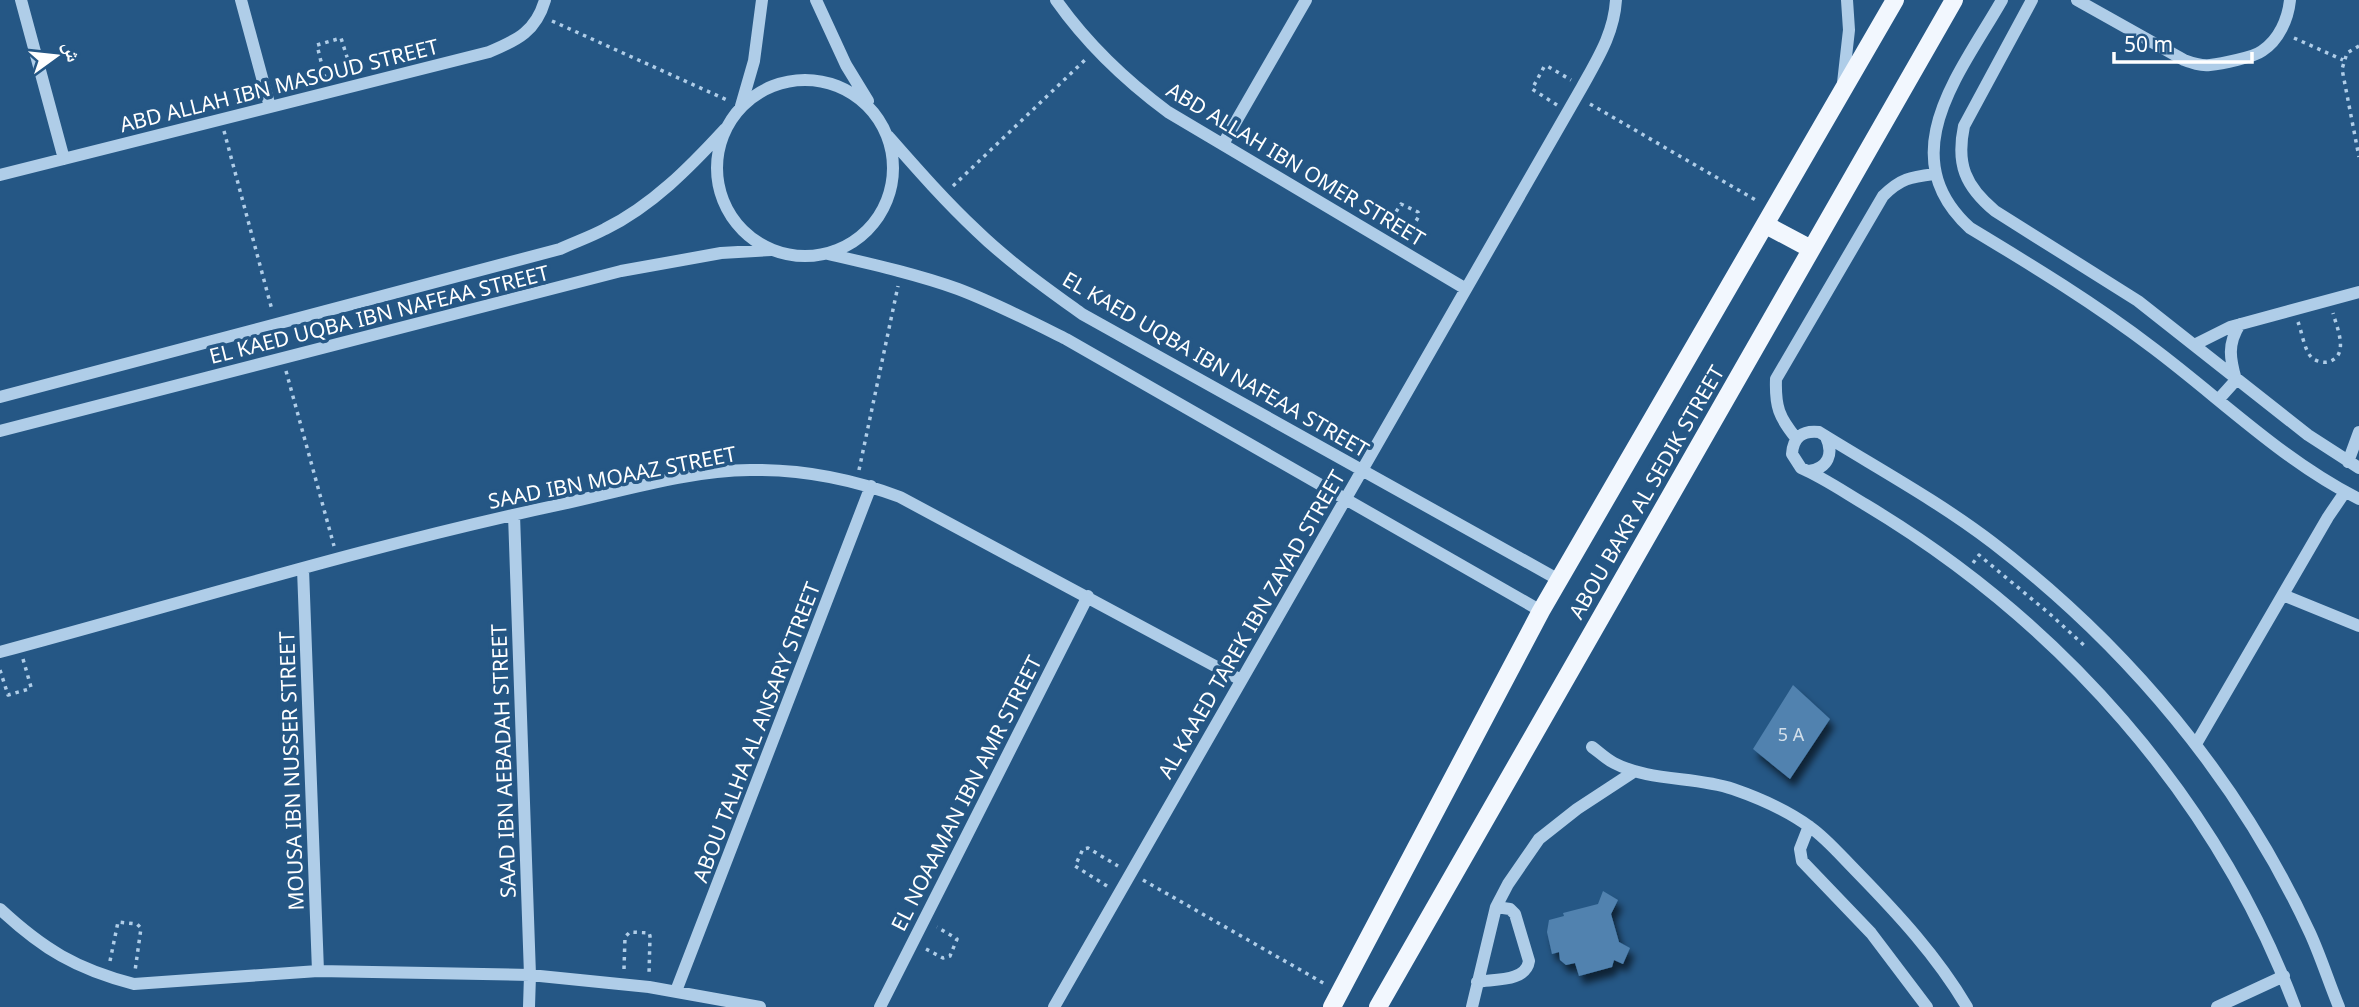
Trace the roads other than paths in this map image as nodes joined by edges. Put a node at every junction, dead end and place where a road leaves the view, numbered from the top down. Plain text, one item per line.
1 (21, 0) edge
2 (241, 0) edge
3 (545, 0) edge
4 (762, 0) edge
5 (816, 0) edge
6 (1306, 0) edge
7 (1616, 0) edge
8 (1847, 0) edge
9 (1895, 0) edge
10 (1954, 0) edge
11 (2002, 0) edge
12 (2032, 0) edge
13 (2077, 0) edge
14 (2290, 0) edge
15 (1058, 1) edge
16 (1842, 93) junction
17 (741, 106) junction
18 (270, 107) junction
19 (873, 111) junction
20 (725, 129) junction
21 (888, 136) junction
22 (1223, 144) junction
23 (64, 159) junction
24 (0, 174) edge
25 (1935, 174) junction
26 (1770, 218) junction
27 (1811, 249) junction
28 (771, 250) junction
29 (828, 254) junction
30 (1466, 289) junction
31 (2359, 292) edge
32 (2240, 324) junction
33 (2194, 345) junction
34 (2236, 380) junction
35 (0, 397) edge
36 (2218, 400) junction
37 (0, 431) edge
38 (2359, 432) edge
39 (1826, 437) junction
40 (1796, 438) junction
41 (2353, 465) edge
42 (1362, 471) junction
43 (1809, 471) junction
44 (871, 486) junction
45 (2345, 492) junction
46 (1346, 499) junction
47 (2359, 499) edge
48 (514, 515) junction
49 (303, 569) junction
50 (1559, 580) junction
51 (2283, 595) junction
52 (1088, 596) junction
53 (1541, 611) junction
54 (2359, 626) edge
55 (0, 652) edge
56 (1241, 680) junction
57 (2196, 744) junction
58 (1592, 747) dead end
59 (1635, 771) junction
60 (1809, 827) junction
61 (1496, 907) junction
62 (0, 909) edge
63 (318, 971) junction
64 (530, 975) junction
65 (2284, 976) junction
66 (1477, 982) junction
67 (676, 991) junction
68 (1336, 1000) edge
69 (1475, 1004) edge
70 (529, 1007) edge
71 (760, 1007) edge
72 (880, 1007) edge
73 (1054, 1007) edge
74 (1378, 1007) edge
75 (1927, 1007) edge
76 (1967, 1007) edge
77 (2217, 1007) edge
78 (2295, 1007) edge
79 (2339, 1007) edge

1 - 23 street
2 - 18 street
3 - 18 street, ABD ALLAH IBN MASOUD STREET
4 - 17 street
5 - 19 street
6 - 22 street
7 - 30 street, AL KAAED TAREK IBN ZAYAD STREET
8 - 16 street
9 - 16 main road, ABOU BAKR AL SEDIK STREET
10 - 27 main road, ABOU BAKR AL SEDIK STREET
11 - 25 street
12 - 33 street
13 - 14 street
15 - 22 street, ABD ALLAH IBN OMER STREET
16 - 26 main road, ABOU BAKR AL SEDIK STREET
17 - 19 street
17 - 20 street
18 - 23 street, ABD ALLAH IBN MASOUD STREET
19 - 21 street
20 - 28 street
20 - 35 street, EL KAED UQBA IBN NAFEAA STREET
21 - 29 street
21 - 42 street, EL KAED UQBA IBN NAFEAA STREET
22 - 30 street, ABD ALLAH IBN OMER STREET
23 - 24 street, ABD ALLAH IBN MASOUD STREET
25 - 36 street
25 - 40 street
26 - 27 main road
26 - 50 main road, ABOU BAKR AL SEDIK STREET
27 - 74 main road, ABOU BAKR AL SEDIK STREET
28 - 29 street
28 - 37 street, EL KAED UQBA IBN NAFEAA STREET
29 - 46 street
30 - 42 street, AL KAAED TAREK IBN ZAYAD STREET
31 - 32 street
32 - 33 street
32 - 34 street
33 - 34 street
34 - 36 street
34 - 41 street
36 - 45 street
38 - 41 street
39 - 40 street
39 - 43 street
39 - 57 street
40 - 43 street
42 - 46 street, AL KAAED TAREK IBN ZAYAD STREET
42 - 50 street, EL KAED UQBA IBN NAFEAA STREET
43 - 65 street
44 - 48 street, SAAD IBN MOAAZ STREET
44 - 52 street, SAAD IBN MOAAZ STREET
44 - 67 street, ABOU TALHA AL ANSARY STREET
45 - 47 street
45 - 51 street
46 - 53 street
46 - 56 street, AL KAAED TAREK IBN ZAYAD STREET
48 - 49 street, SAAD IBN MOAAZ STREET
48 - 64 street, SAAD IBN AEBADAH STREET
49 - 55 street, SAAD IBN MOAAZ STREET
49 - 63 street, MOUSA IBN NUSSER STREET
50 - 53 main road, ABOU BAKR AL SEDIK STREET
51 - 54 street
51 - 57 street
52 - 56 street, SAAD IBN MOAAZ STREET
52 - 72 street, EL NOAAMAN IBN AMR STREET
53 - 68 main road, ABOU BAKR AL SEDIK STREET
56 - 73 street, AL KAAED TAREK IBN ZAYAD STREET
57 - 79 street
58 - 59 street
59 - 60 street
59 - 61 street
60 - 75 street
60 - 76 street
61 - 66 street
61 - 66 street
62 - 63 street
63 - 64 street
64 - 67 street
64 - 70 street, SAAD IBN AEBADAH STREET
65 - 77 street
65 - 78 street
66 - 69 street
67 - 71 street

